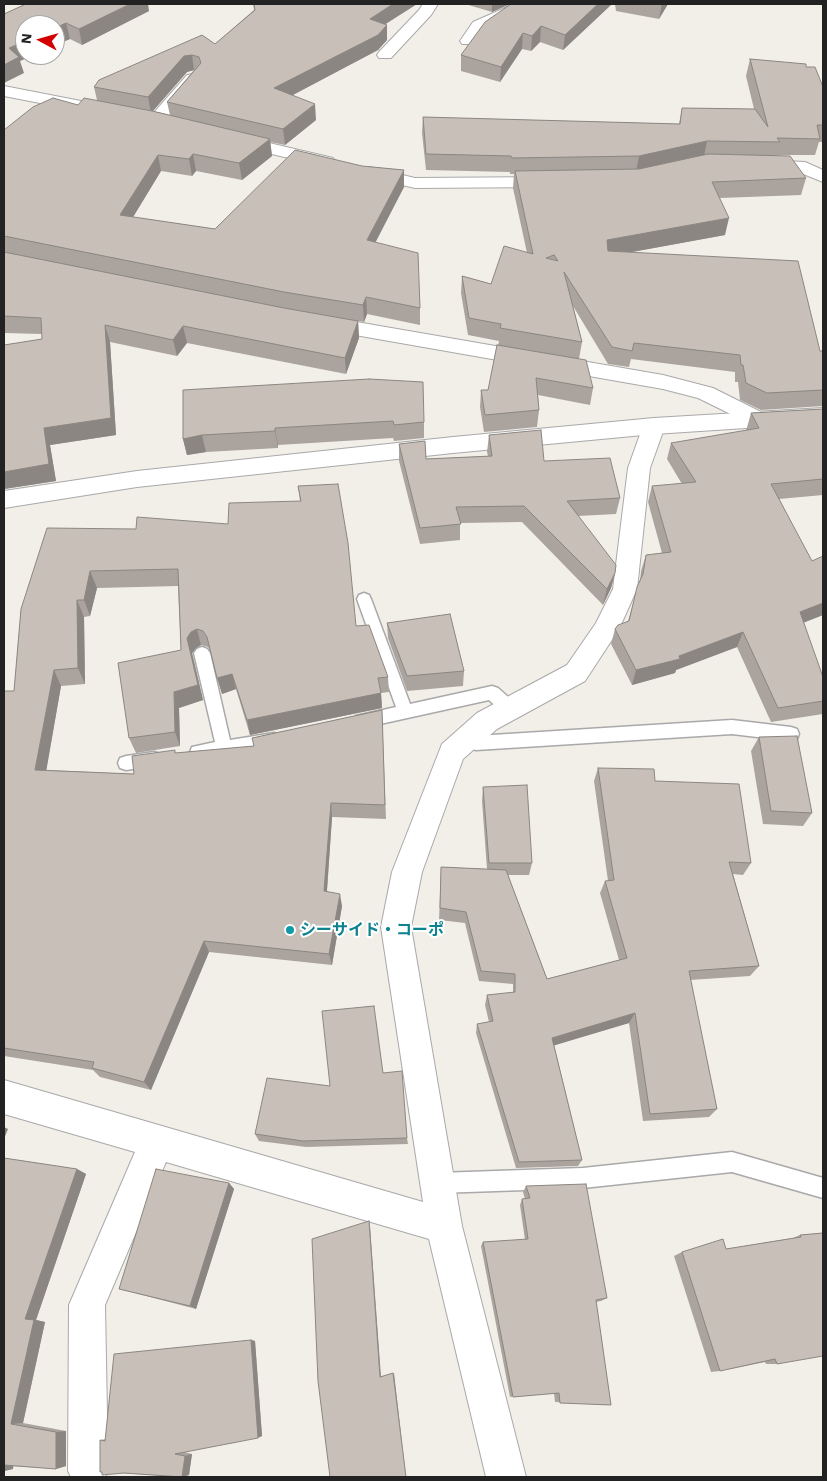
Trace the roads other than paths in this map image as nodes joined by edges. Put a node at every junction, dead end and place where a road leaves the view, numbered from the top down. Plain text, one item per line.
1 (430, 4) edge
2 (526, 4) edge
3 (468, 41) dead end
4 (385, 55) dead end
5 (194, 77) edge
6 (4, 92) edge
7 (99, 110) edge
8 (137, 117) edge
9 (156, 121) junction
10 (175, 126) edge
11 (223, 137) edge
12 (742, 165) edge
13 (823, 176) edge
14 (572, 181) edge
15 (306, 320) edge
16 (823, 416) edge
17 (757, 419) junction
18 (654, 426) junction
19 (4, 500) edge
20 (364, 599) dead end
21 (202, 653) dead end
22 (510, 708) junction
23 (405, 711) junction
24 (348, 724) edge
25 (791, 734) edge
26 (290, 736) edge
27 (465, 741) junction
28 (224, 748) junction
29 (185, 754) edge
30 (165, 757) edge
31 (126, 763) dead end
32 (4, 1097) edge
33 (157, 1142) junction
34 (438, 1183) junction
35 (823, 1188) edge
36 (444, 1226) junction
37 (88, 1471) dead end
38 (506, 1477) edge

1 - 4 street
2 - 3 street
5 - 9 street
6 - 7 street
8 - 9 street
9 - 10 street
11 - 14 street
12 - 13 street
15 - 17 street
16 - 17 street
17 - 18 street
18 - 19 street
18 - 22 street
20 - 23 lane
21 - 28 lane
22 - 23 lane
22 - 27 street
23 - 24 lane
25 - 27 lane
26 - 28 lane
27 - 34 street
28 - 29 lane
30 - 31 lane
32 - 33 street
33 - 36 street
33 - 37 street
34 - 35 lane
34 - 36 street
36 - 38 street

